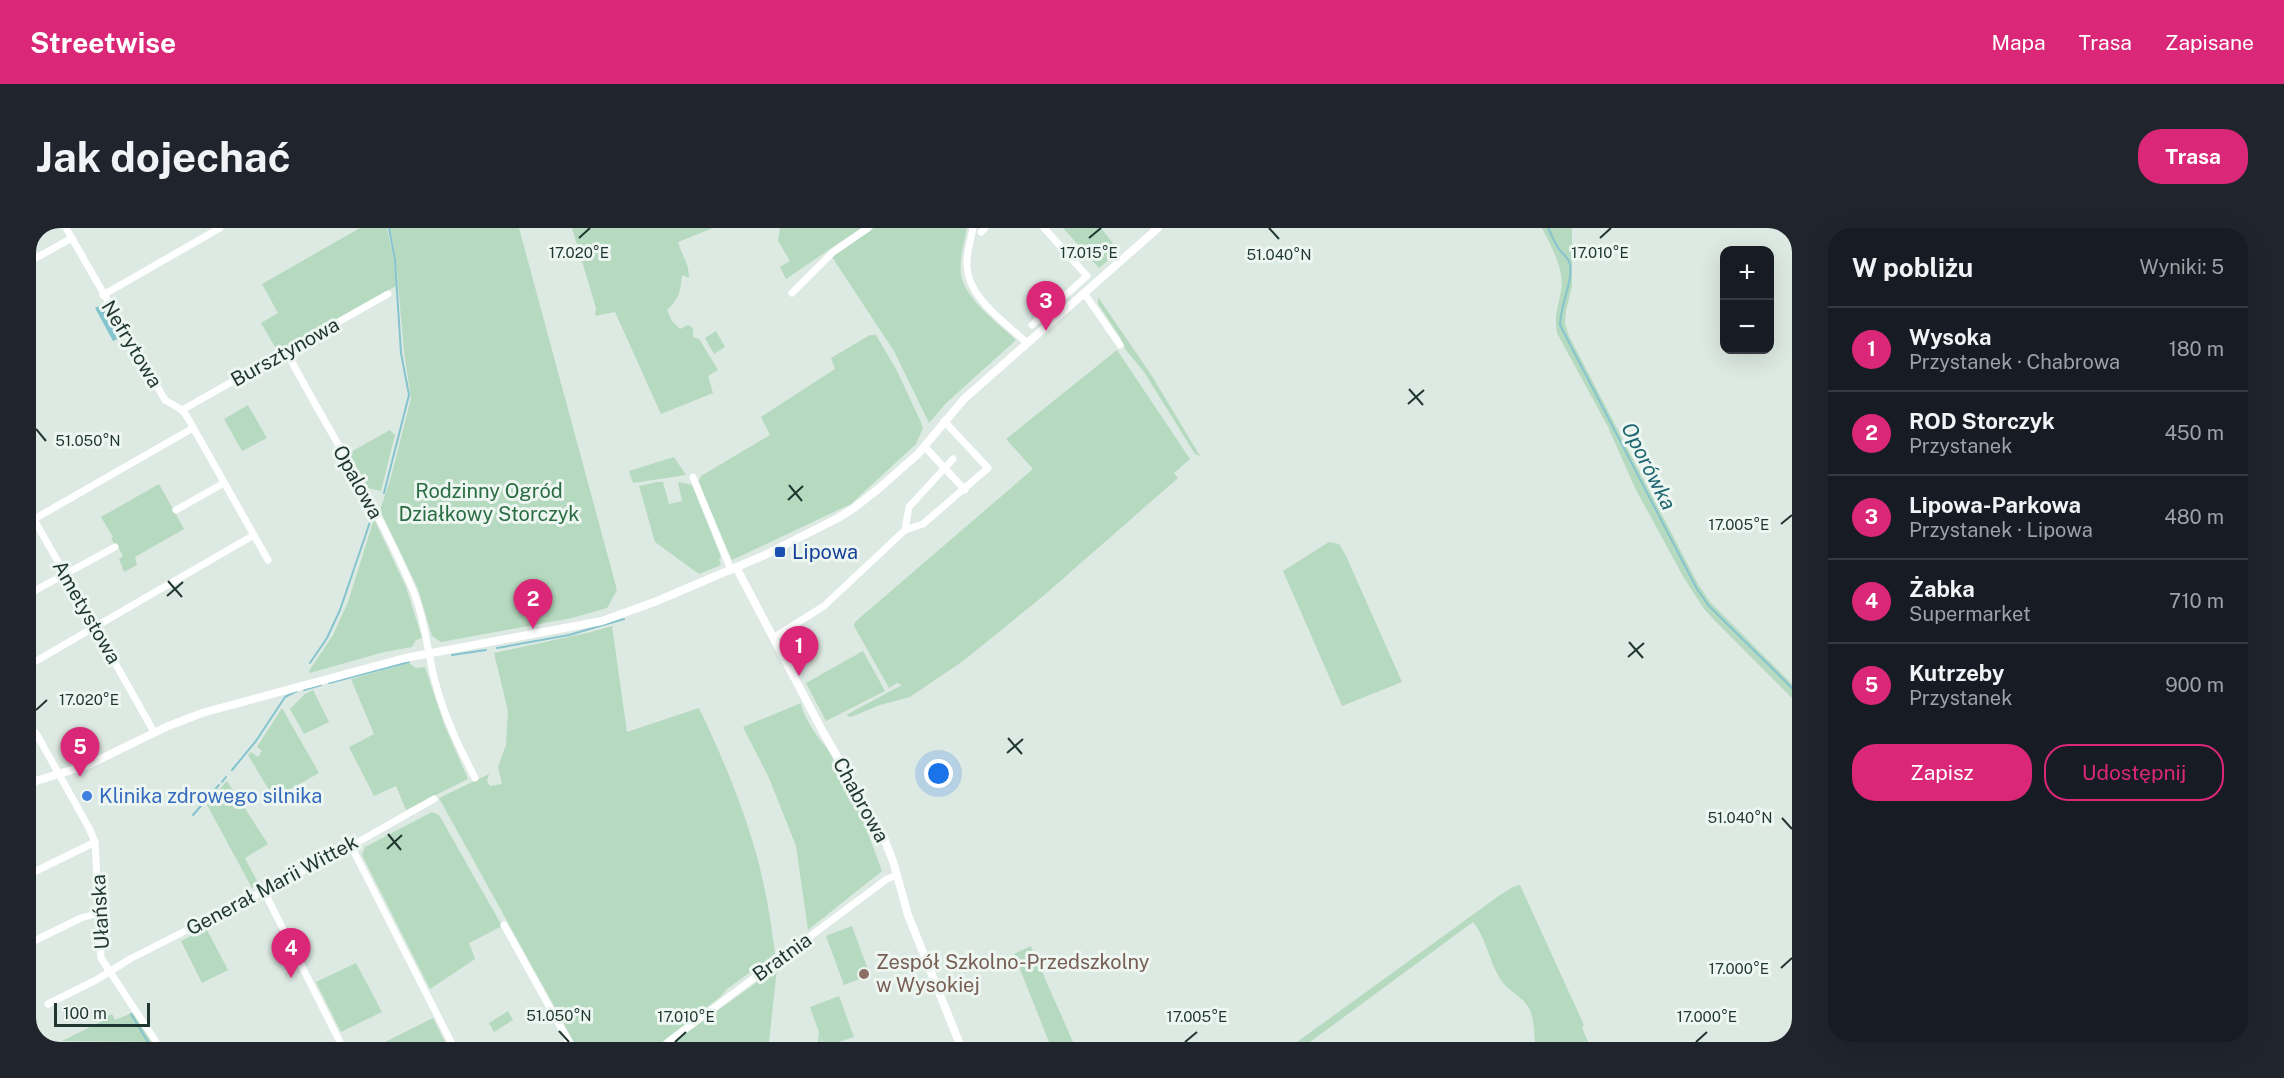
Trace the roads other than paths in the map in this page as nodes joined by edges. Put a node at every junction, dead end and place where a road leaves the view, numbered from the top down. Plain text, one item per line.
1 (66, 228) edge
2 (220, 228) edge
3 (868, 228) edge
4 (973, 228) edge
5 (1044, 228) edge
6 (1158, 228) edge
7 (72, 238) junction
8 (36, 258) edge
9 (1086, 291) junction
10 (792, 293) dead end
11 (388, 294) dead end
12 (103, 295) junction
13 (1032, 325) dead end
14 (1027, 343) junction
15 (1120, 345) dead end
16 (286, 351) junction
17 (182, 410) junction
18 (944, 421) junction
19 (193, 428) junction
20 (924, 446) junction
21 (953, 459) dead end
22 (944, 468) junction
23 (693, 477) dead end
24 (224, 483) junction
25 (964, 490) junction
26 (176, 510) dead end
27 (36, 518) edge
28 (36, 523) edge
29 (905, 531) junction
30 (254, 536) junction
31 (115, 547) dead end
32 (268, 560) dead end
33 (733, 570) junction
34 (65, 573) junction
35 (36, 590) edge
36 (96, 627) junction
37 (773, 638) junction
38 (430, 653) junction
39 (36, 661) edge
40 (154, 732) junction
41 (36, 733) edge
42 (59, 775) junction
43 (475, 778) dead end
44 (36, 781) edge
45 (434, 799) dead end
46 (95, 842) junction
47 (350, 844) junction
48 (36, 871) edge
49 (897, 875) junction
50 (264, 891) junction
51 (99, 913) junction
52 (504, 925) dead end
53 (36, 940) edge
54 (109, 970) junction
55 (48, 1004) dead end
56 (156, 1042) edge
57 (340, 1042) edge
58 (451, 1042) edge
59 (569, 1042) edge
60 (669, 1042) edge
61 (958, 1042) edge

1 - 7 street, Nefrytowa
2 - 12 street
3 - 10 street
4 - 14 street
5 - 13 street
6 - 9 street
7 - 8 street
7 - 12 street, Nefrytowa
9 - 14 street
9 - 15 street
11 - 16 street, Bursztynowa
12 - 17 street, Nefrytowa
14 - 18 street
16 - 17 street, Bursztynowa
16 - 38 street, Opalowa
17 - 19 street, Nefrytowa
18 - 20 street
18 - 25 street
19 - 24 street, Nefrytowa
19 - 27 street
20 - 22 street
20 - 33 street
21 - 22 street
22 - 25 street
22 - 29 street
23 - 33 street
24 - 26 street
24 - 30 street, Nefrytowa
25 - 29 street
28 - 34 street, Ametystowa
29 - 37 street
30 - 32 street, Nefrytowa
30 - 36 street
31 - 34 street
33 - 37 street, Chabrowa
33 - 38 street
34 - 35 street
34 - 36 street, Ametystowa
36 - 39 street
36 - 40 street, Ametystowa
37 - 49 street, Chabrowa
38 - 40 street
38 - 43 street, Opalowa
40 - 42 street
41 - 42 street, Ułańska
42 - 44 street
42 - 46 street, Ułańska
45 - 47 street, Generał Marii Wittek
46 - 48 street
46 - 51 street, Ułańska
47 - 50 street, Generał Marii Wittek
47 - 58 street
49 - 60 street, Bratnia
49 - 61 street, Chabrowa
50 - 54 street, Generał Marii Wittek
50 - 57 street
51 - 53 street
51 - 54 street, Ułańska
52 - 59 street
54 - 55 street, Generał Marii Wittek
54 - 56 street, Ułańska

